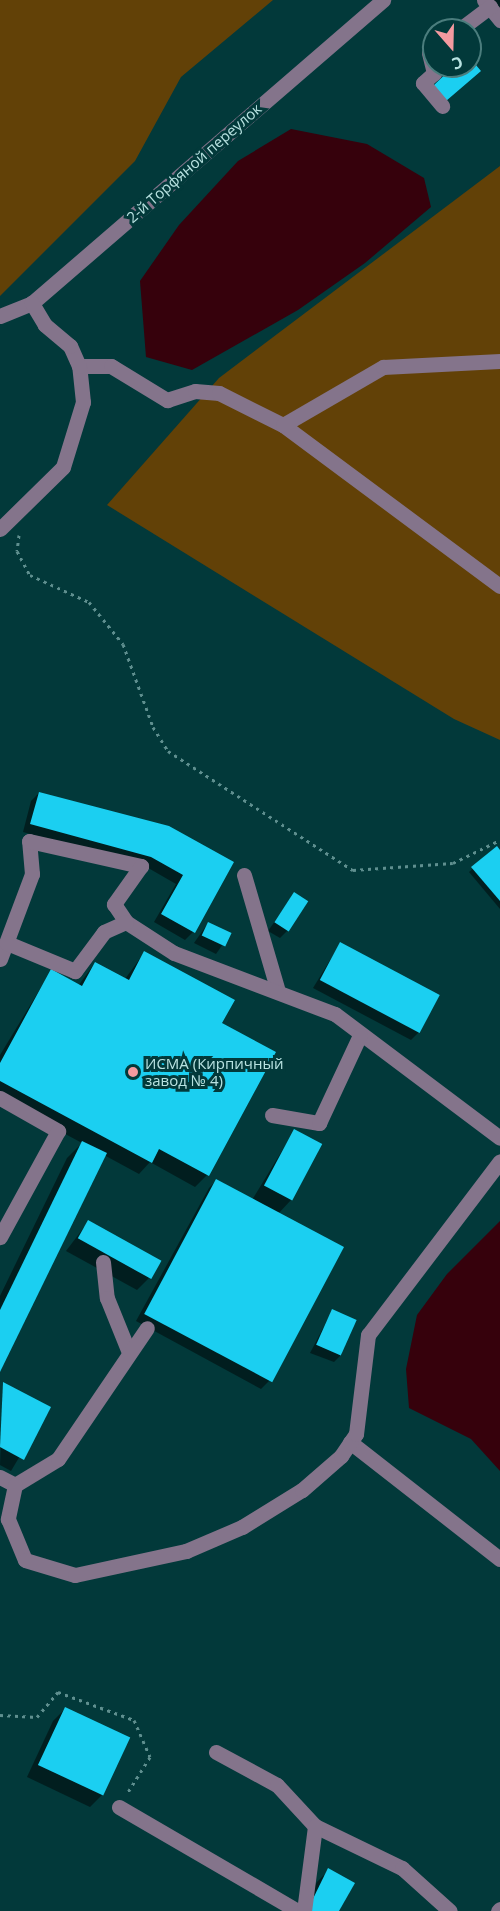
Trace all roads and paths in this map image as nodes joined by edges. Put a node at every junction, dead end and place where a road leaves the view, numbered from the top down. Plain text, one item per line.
1 (383, 0) edge
2 (487, 4) edge
3 (472, 18) edge
4 (500, 20) edge
5 (428, 78) edge
6 (442, 106) dead end
7 (32, 303) junction
8 (0, 316) edge
9 (500, 361) edge
10 (79, 366) junction
11 (283, 426) junction
12 (21, 525) dead end
13 (0, 529) edge
14 (500, 586) edge
15 (500, 840) edge
16 (244, 876) dead end
17 (126, 922) junction
18 (7, 943) junction
19 (0, 959) edge
20 (278, 991) junction
21 (360, 1035) junction
22 (0, 1098) edge
23 (272, 1115) dead end
24 (500, 1137) edge
25 (500, 1161) edge
26 (0, 1237) edge
27 (103, 1262) dead end
28 (147, 1328) dead end
29 (128, 1350) junction
30 (350, 1442) junction
31 (0, 1477) edge
32 (15, 1485) junction
33 (500, 1559) edge
34 (0, 1715) edge
35 (216, 1752) dead end
36 (119, 1807) joint
37 (315, 1826) junction
38 (298, 1911) edge
39 (304, 1911) edge
40 (450, 1911) edge

1 - 7 street, 2-й Торфяной переулок
2 - 3 street
2 - 4 street
5 - 6 street
7 - 8 street, 2-й Торфяной переулок
7 - 10 street
9 - 11 street
10 - 11 street
10 - 13 street
11 - 14 street
12 - 15 path
16 - 20 street
17 - 18 street
17 - 18 street
17 - 20 street
18 - 19 street
20 - 21 street
21 - 23 street
21 - 24 street
22 - 26 street
25 - 30 street
27 - 29 street
28 - 29 street
29 - 32 street
30 - 32 street
30 - 33 street
31 - 32 street
34 - 36 path
35 - 37 street
36 - 38 street
37 - 39 street
37 - 40 street

